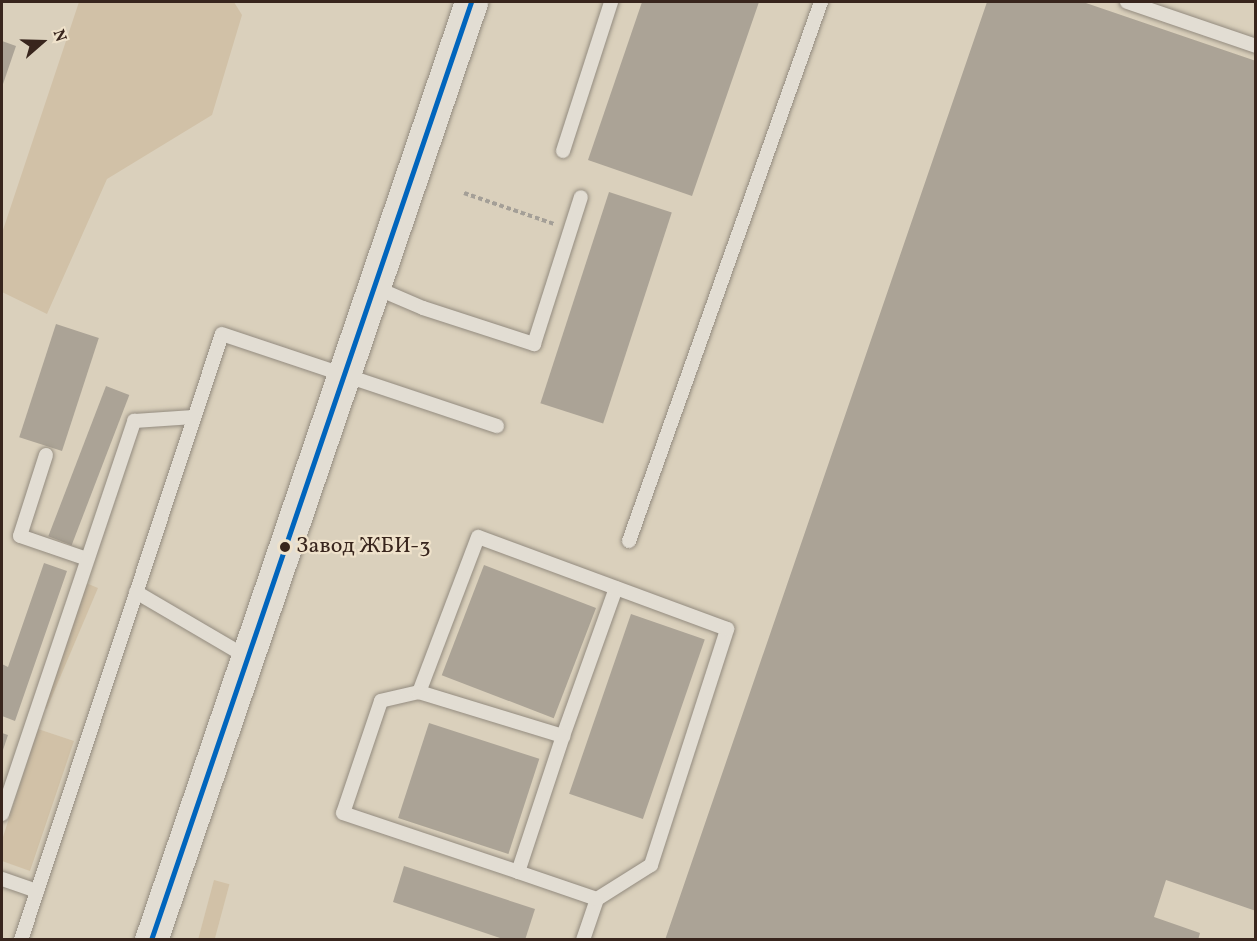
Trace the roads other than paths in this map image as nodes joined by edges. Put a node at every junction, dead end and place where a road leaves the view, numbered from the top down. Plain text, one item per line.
1 (471, 2) edge
2 (611, 2) edge
3 (821, 2) edge
4 (1127, 2) edge
5 (1256, 46) edge
6 (563, 151) dead end
7 (581, 197) dead end
8 (374, 287) junction
9 (344, 374) junction
10 (194, 417) junction
11 (497, 426) dead end
12 (46, 455) dead end
13 (629, 541) dead end
14 (87, 559) junction
15 (616, 588) junction
16 (136, 592) junction
17 (247, 657) junction
18 (419, 692) junction
19 (563, 736) junction
20 (2, 814) edge
21 (518, 872) junction
22 (2, 879) edge
23 (37, 891) junction
24 (597, 900) junction
25 (21, 939) edge
26 (151, 939) edge
27 (583, 939) edge

1 - 8 main road
2 - 6 lane
3 - 13 lane
4 - 5 lane
7 - 8 lane
8 - 9 main road
9 - 10 lane
9 - 11 lane
9 - 17 main road
10 - 14 lane
10 - 16 lane
12 - 14 lane
14 - 20 lane
15 - 18 lane
15 - 19 lane
15 - 24 lane
16 - 17 lane
16 - 23 lane
17 - 26 main road
18 - 19 lane
18 - 21 lane
19 - 21 lane
21 - 24 lane
22 - 23 lane
23 - 25 lane
24 - 27 lane

